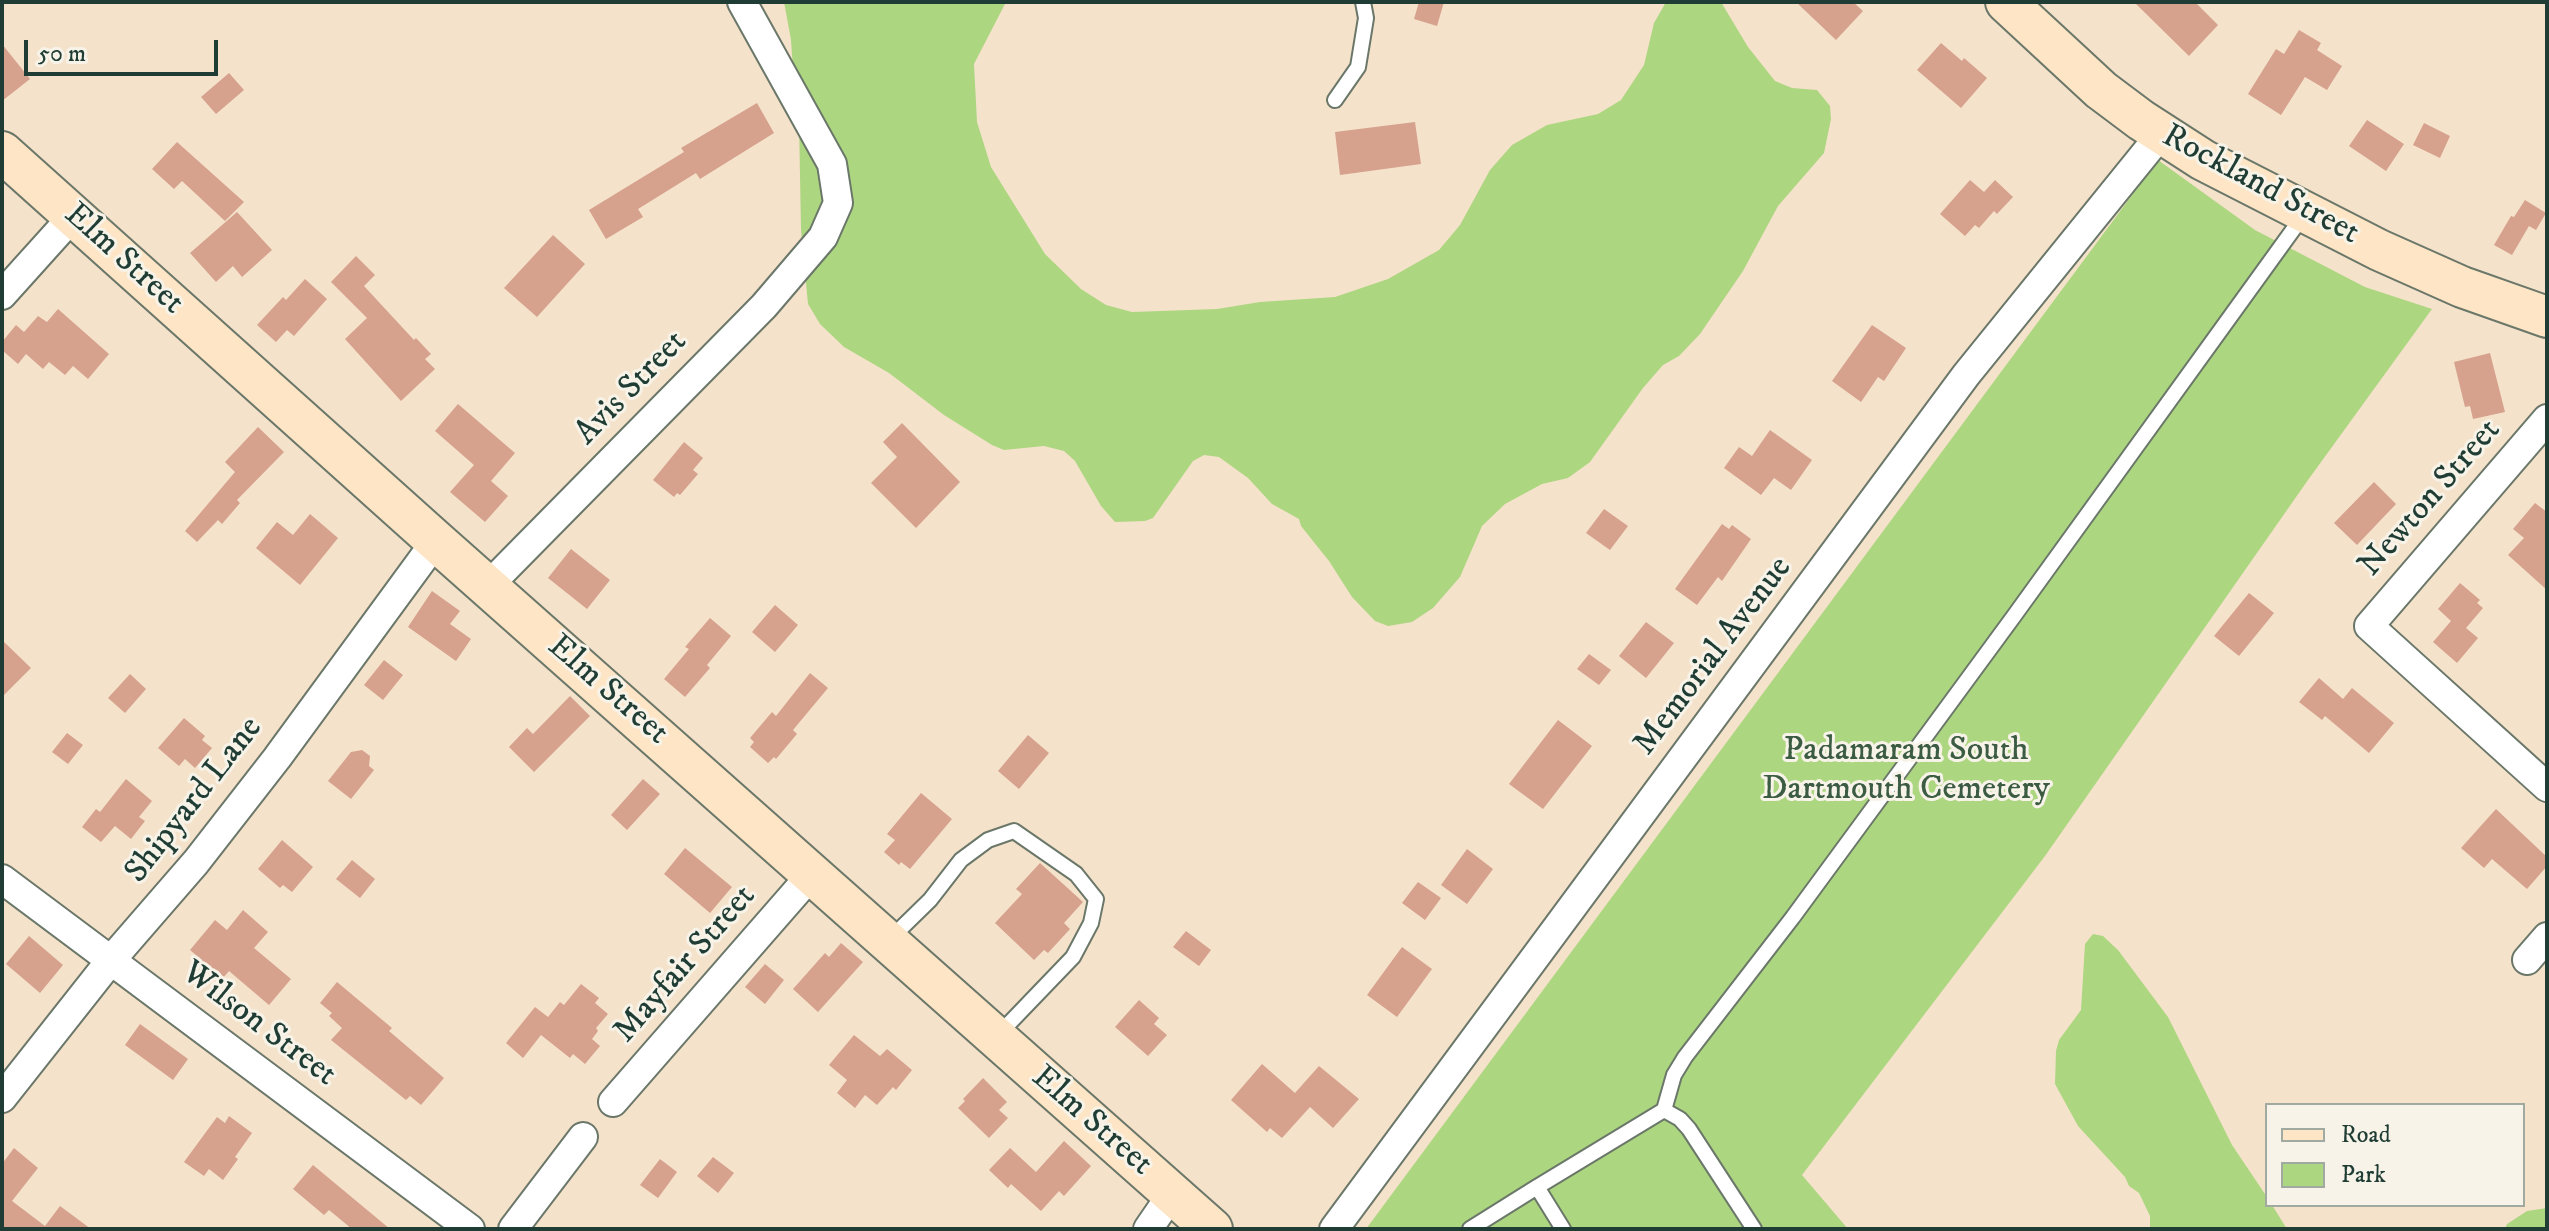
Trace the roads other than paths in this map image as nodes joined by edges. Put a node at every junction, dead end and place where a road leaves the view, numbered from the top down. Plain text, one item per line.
1 (742, 2) edge
2 (1363, 2) edge
3 (2006, 2) edge
4 (1335, 100) dead end
5 (2161, 134) junction
6 (2, 152) edge
7 (2305, 212) junction
8 (74, 215) junction
9 (2, 295) edge
10 (2547, 317) edge
11 (2547, 419) edge
12 (436, 541) junction
13 (487, 587) junction
14 (2547, 787) edge
15 (812, 874) junction
16 (2, 879) edge
17 (2547, 937) edge
18 (887, 942) junction
19 (111, 960) junction
20 (2527, 960) dead end
21 (995, 1038) junction
22 (2, 1098) edge
23 (613, 1102) dead end
24 (1664, 1110) junction
25 (583, 1137) dead end
26 (1537, 1187) junction
27 (1172, 1194) junction
28 (470, 1229) edge
29 (513, 1229) edge
30 (1148, 1229) edge
31 (1212, 1229) edge
32 (1334, 1229) edge
33 (1470, 1229) edge
34 (1563, 1229) edge
35 (1754, 1229) edge

1 - 13 street, Avis Street
2 - 4 lane
3 - 5 street, Rockland Street
5 - 7 street, Rockland Street
5 - 32 street, Memorial Avenue
6 - 8 street, Elm Street
7 - 10 street, Rockland Street
7 - 24 lane
8 - 9 street
8 - 12 street, Elm Street
11 - 14 street, Newton Street
12 - 13 street, Elm Street
12 - 19 street, Shipyard Lane
13 - 15 street, Elm Street
15 - 18 street, Elm Street
15 - 23 street, Mayfair Street
16 - 19 street, Wilson Street
17 - 20 street
18 - 21 street, Elm Street
18 - 21 lane
19 - 22 street, Shipyard Lane
19 - 28 street, Wilson Street
21 - 27 street, Elm Street
24 - 26 lane
24 - 35 lane
25 - 29 street
26 - 33 lane
26 - 34 lane
27 - 30 street
27 - 31 street, Elm Street

